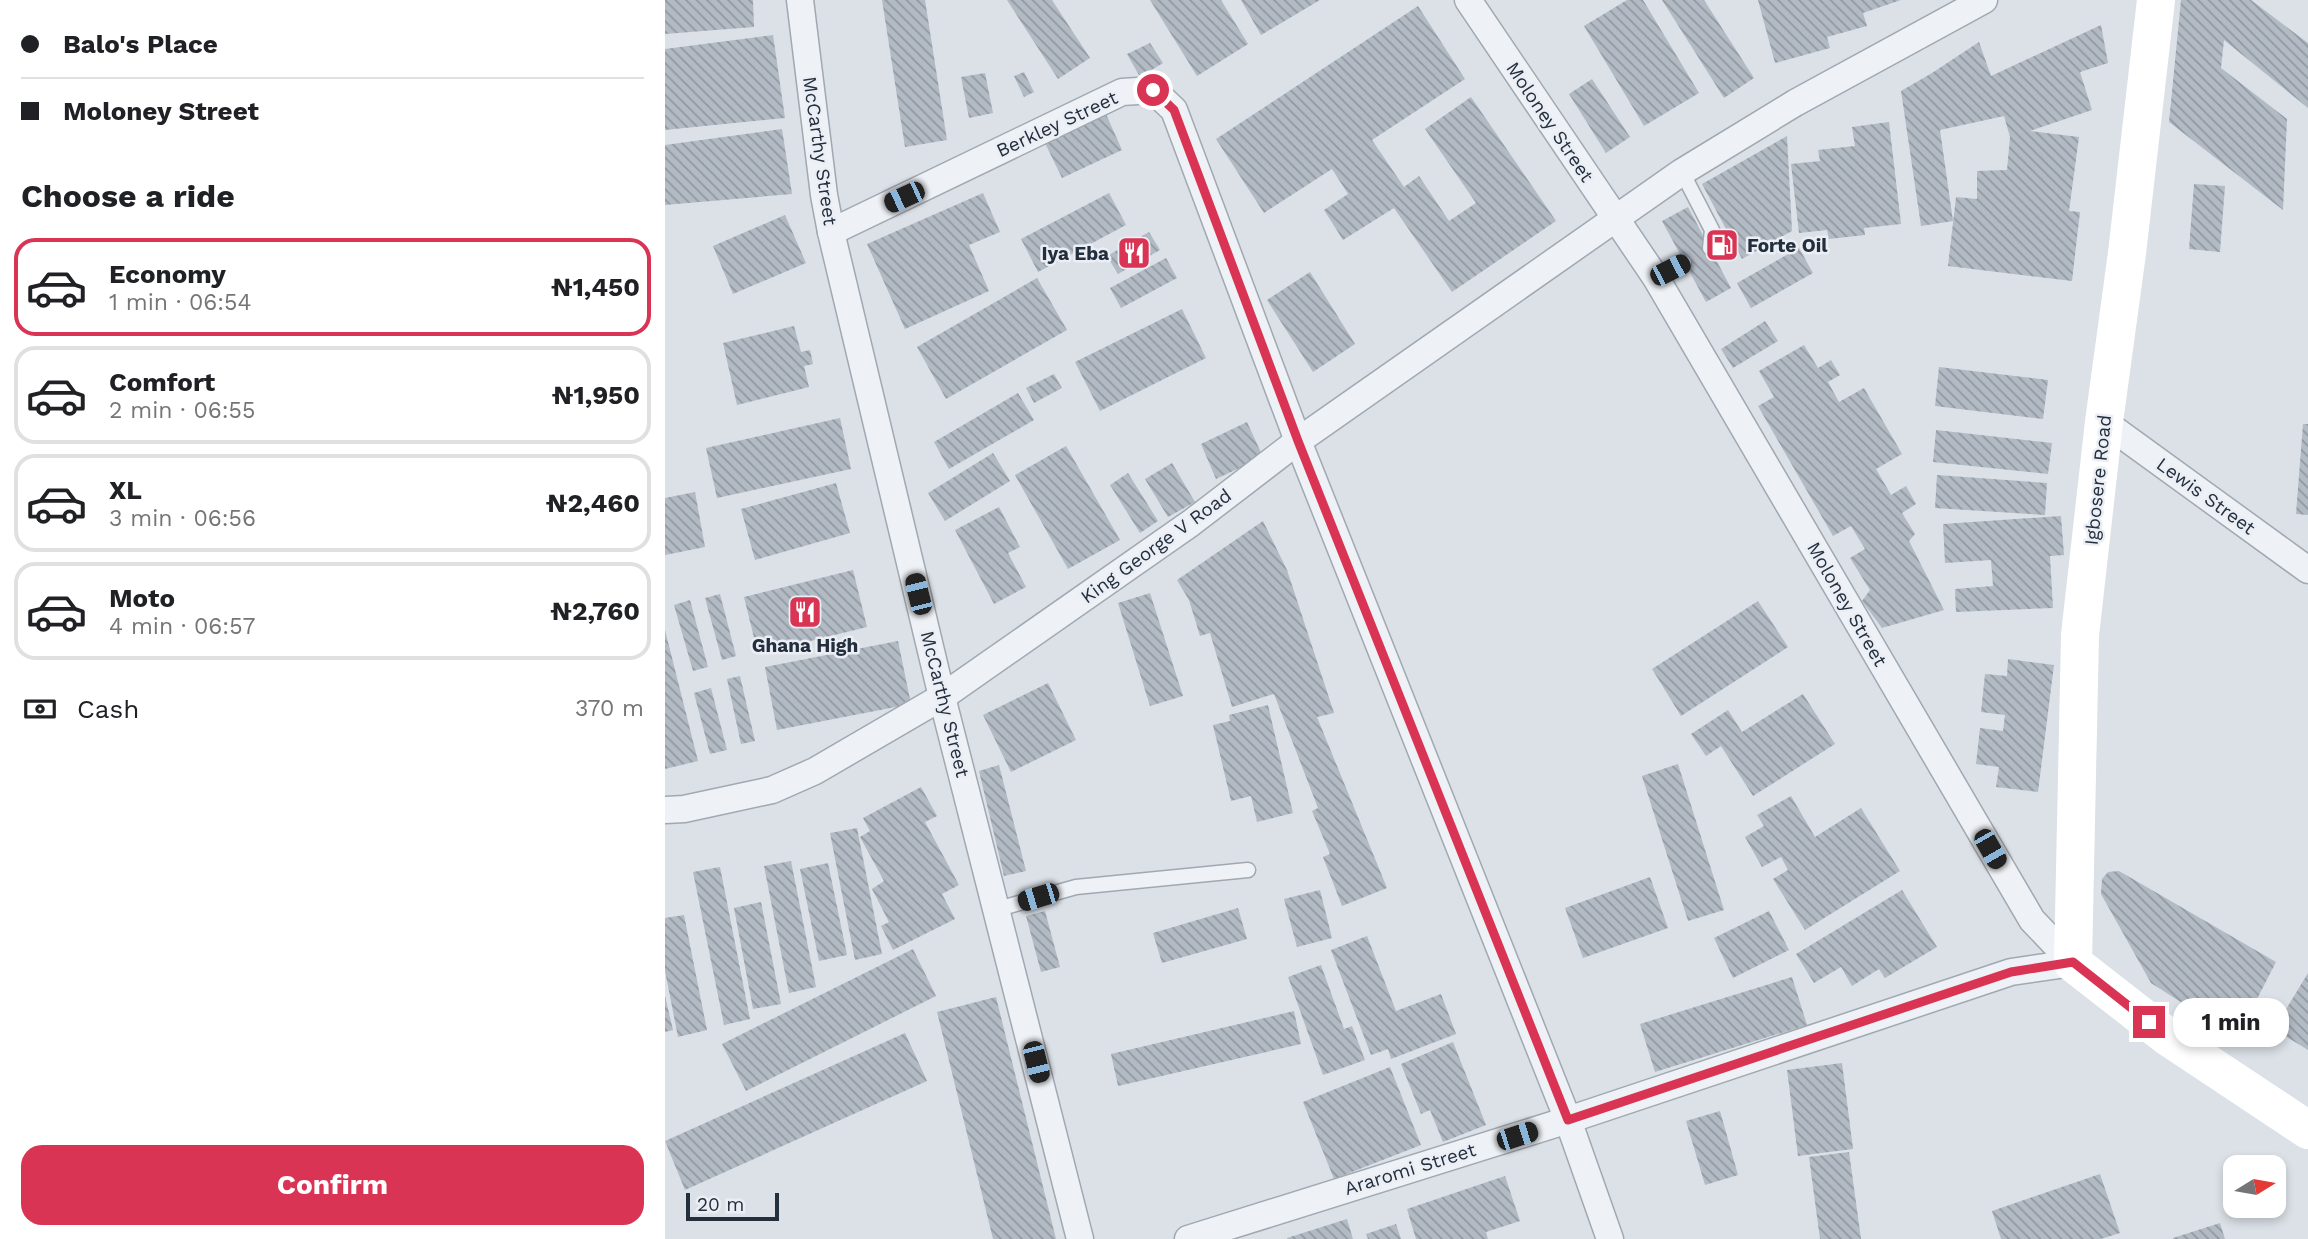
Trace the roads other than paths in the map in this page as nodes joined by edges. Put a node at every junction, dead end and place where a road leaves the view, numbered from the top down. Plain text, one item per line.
1 (800, 0) edge
2 (1468, 0) edge
3 (1985, 0) edge
4 (2155, 0) edge
5 (1682, 172) junction
6 (1616, 218) junction
7 (831, 232) junction
8 (1710, 248) dead end
9 (1684, 263) dead end
10 (1656, 278) junction
11 (2104, 422) junction
12 (1298, 441) junction
13 (2308, 570) edge
14 (942, 697) junction
15 (665, 810) edge
16 (1248, 870) dead end
17 (998, 909) junction
18 (2073, 962) junction
19 (1568, 1120) junction
20 (2308, 1130) edge
21 (1080, 1239) edge
22 (1188, 1239) edge
23 (1610, 1239) edge

1 - 7 street, McCarthy Street
2 - 6 street, Moloney Street
3 - 5 street, King George V Road
4 - 11 main road, Igbosere Road
5 - 6 street, King George V Road
5 - 8 lane
6 - 10 street, Moloney Street
6 - 12 street, King George V Road
7 - 12 street, Berkley Street
7 - 14 street, McCarthy Street
9 - 10 lane
10 - 18 street, Moloney Street
11 - 13 street, Lewis Street
11 - 18 main road, Igbosere Road
12 - 14 street, King George V Road
12 - 19 street, Berkley Street
14 - 15 street, King George V Road
14 - 17 street, McCarthy Street
16 - 17 lane
17 - 21 street, McCarthy Street
18 - 19 street, Araromi Street
18 - 20 main road, Moloney Street
19 - 22 street, Araromi Street
19 - 23 street, Berkley Street

